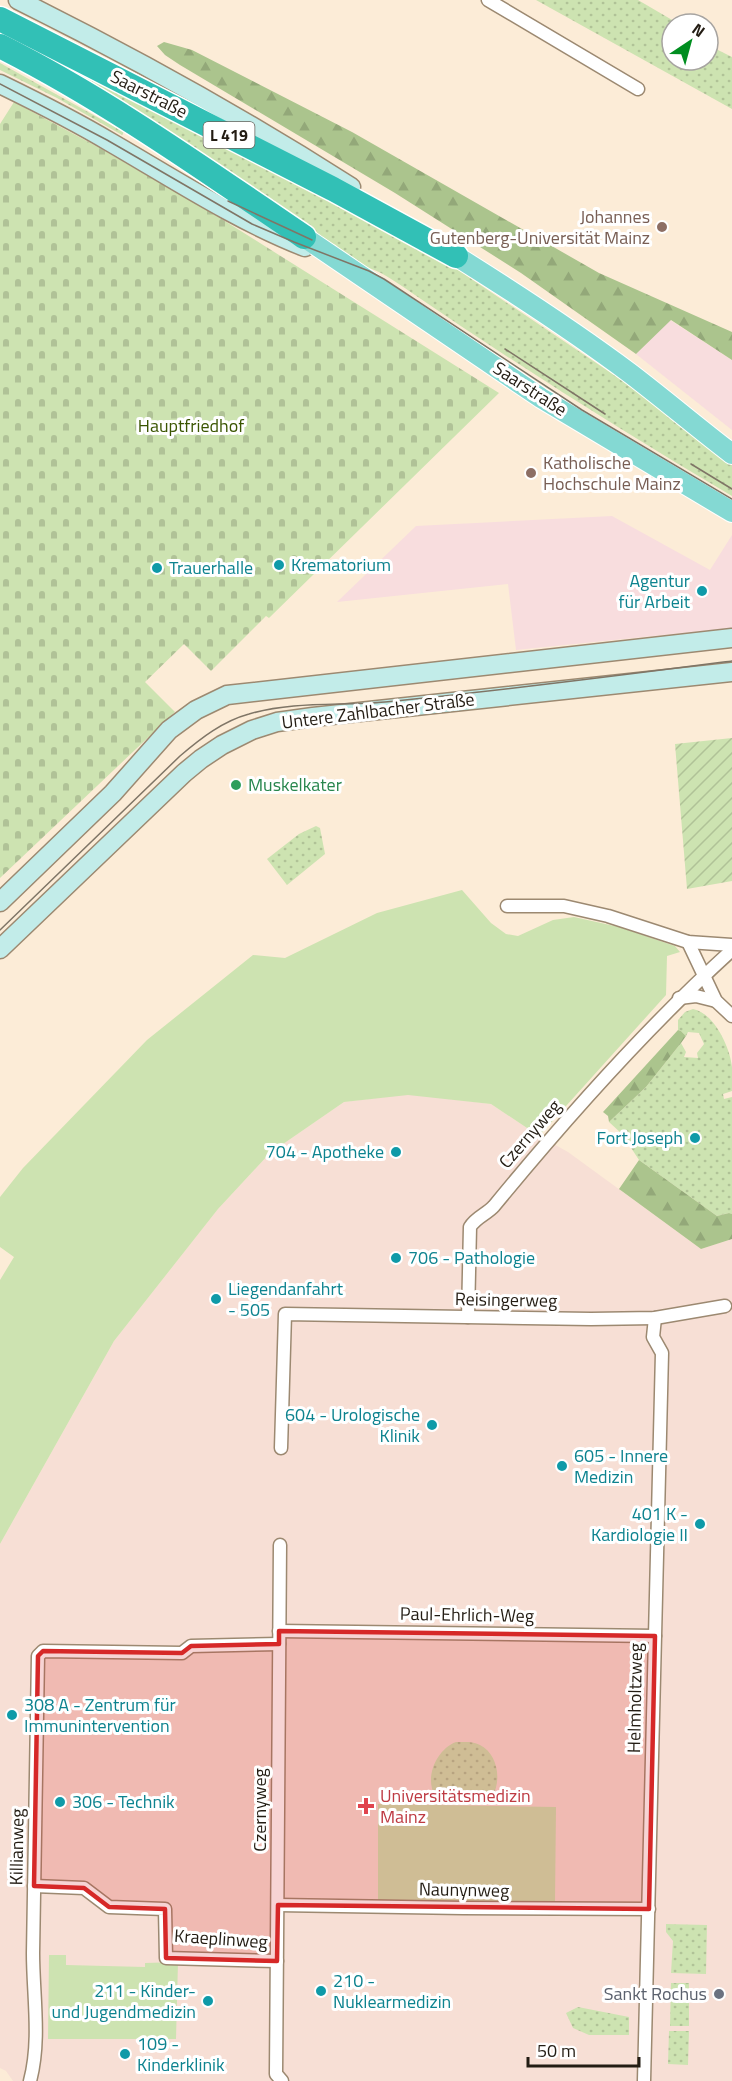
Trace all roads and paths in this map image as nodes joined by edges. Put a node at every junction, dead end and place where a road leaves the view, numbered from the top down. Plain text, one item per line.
1 (18, 0) edge
2 (488, 0) edge
3 (0, 19) edge
4 (0, 46) edge
5 (0, 84) edge
6 (638, 89) dead end
7 (304, 237) joint
8 (456, 255) junction
9 (334, 257) junction
10 (732, 454) edge
11 (732, 512) edge
12 (732, 638) edge
13 (732, 672) edge
14 (0, 902) edge
15 (507, 906) dead end
16 (688, 942) junction
17 (732, 945) edge
18 (0, 949) edge
19 (732, 950) edge
20 (704, 975) junction
21 (680, 998) junction
22 (716, 1000) junction
23 (732, 1016) edge
24 (725, 1306) dead end
25 (468, 1317) junction
26 (655, 1317) junction
27 (281, 1448) dead end
28 (280, 1545) dead end
29 (655, 1636) junction
30 (279, 1638) junction
31 (43, 1651) joint
32 (34, 1886) junction
33 (278, 1905) junction
34 (649, 1909) junction
35 (276, 1961) junction
36 (279, 2078) edge
37 (30, 2081) edge
38 (644, 2081) edge

1 - 8 street, Saarstraße
2 - 6 street
3 - 8 highway, Saarstraße / L 419
4 - 7 highway, Saarstraße / L 419
5 - 9 street, Saarstraße
7 - 9 main road, Saarstraße / L 419
8 - 10 main road, Saarstraße / L 419
9 - 11 main road, Saarstraße / L 419
12 - 14 street, Untere Zahlbacher Straße
13 - 18 street, Untere Zahlbacher Straße
15 - 16 street
16 - 17 street
16 - 20 street
19 - 20 street, Czernyweg
20 - 21 street, Czernyweg
20 - 22 street
21 - 22 street
21 - 25 street, Czernyweg
22 - 23 street
24 - 26 street, Reisingerweg
25 - 26 street, Reisingerweg
25 - 27 street, Reisingerweg
26 - 29 street, Helmholtzweg
28 - 30 street, Czernyweg
29 - 30 street, Paul-Ehrlich-Weg
29 - 34 street, Helmholtzweg
30 - 31 street, Paul-Ehrlich-Weg
30 - 33 street, Czernyweg
31 - 32 street, Killianweg
32 - 35 street, Kraeplinweg
32 - 37 street, Killianweg
33 - 34 street, Naunynweg
33 - 35 street, Czernyweg
34 - 38 street, Helmholtzweg
35 - 36 street, Czernyweg

